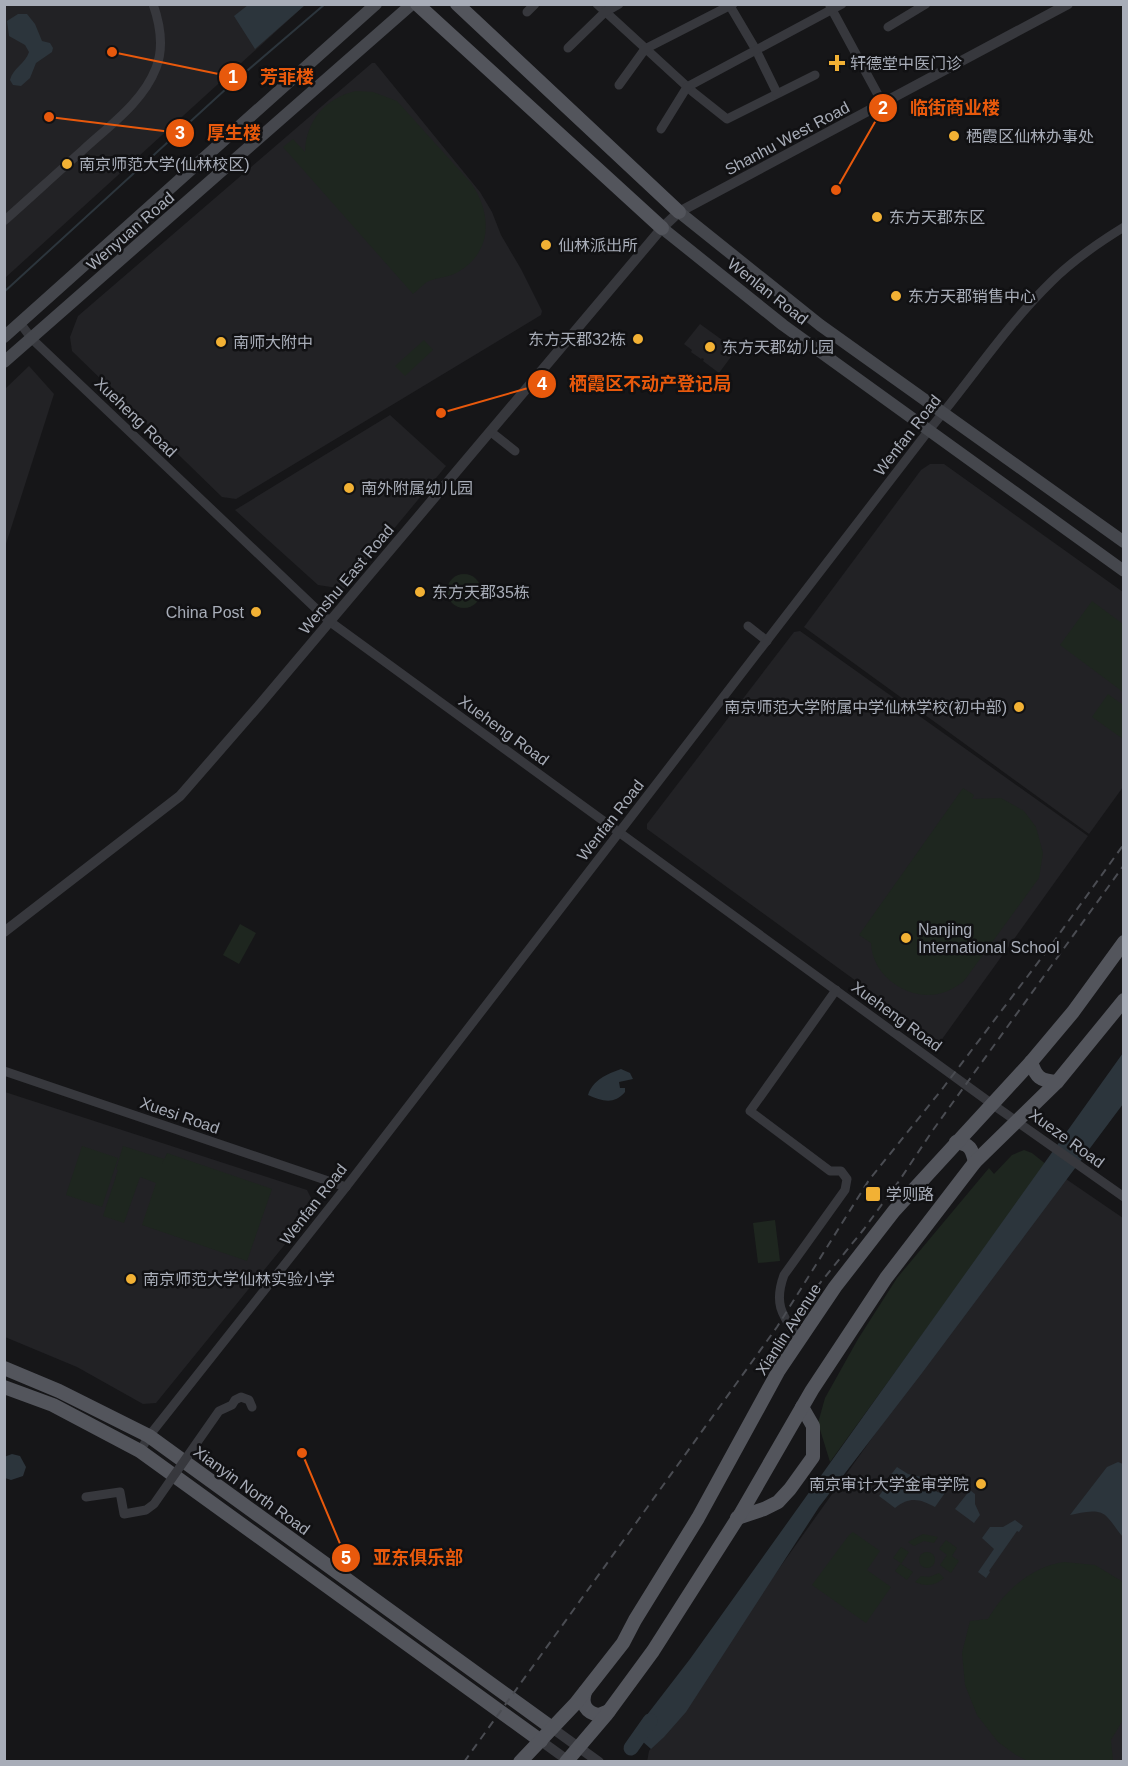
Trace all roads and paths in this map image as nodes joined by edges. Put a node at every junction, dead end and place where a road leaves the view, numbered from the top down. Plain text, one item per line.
1 (153, 4) edge
2 (376, 4) edge
3 (412, 4) edge
4 (417, 4) edge
5 (457, 4) edge
6 (535, 4) edge
7 (597, 4) edge
8 (619, 4) edge
9 (842, 4) edge
10 (926, 4) edge
11 (1068, 4) edge
12 (731, 5) edge
13 (831, 7) edge
14 (527, 12) dead end
15 (605, 12) junction
16 (888, 27) dead end
17 (568, 48) dead end
18 (645, 49) junction
19 (756, 50) junction
20 (815, 75) dead end
21 (619, 85) dead end
22 (687, 87) junction
23 (777, 93) junction
24 (883, 104) junction
25 (661, 129) dead end
26 (679, 212) junction
27 (4, 221) edge
28 (1124, 227) edge
29 (662, 228) junction
30 (20, 323) junction
31 (4, 337) edge
32 (32, 339) junction
33 (4, 362) edge
34 (943, 413) junction
35 (929, 430) junction
36 (491, 432) junction
37 (514, 451) dead end
38 (1124, 542) edge
39 (1124, 571) edge
40 (329, 621) junction
41 (748, 626) dead end
42 (767, 641) junction
43 (619, 833) junction
44 (4, 932) edge
45 (1124, 942) edge
46 (836, 990) junction
47 (1124, 1000) edge
48 (1031, 1062) junction
49 (4, 1071) edge
50 (1057, 1082) junction
51 (992, 1104) junction
52 (1017, 1120) junction
53 (956, 1142) junction
54 (975, 1162) junction
55 (346, 1187) junction
56 (1124, 1197) edge
57 (800, 1340) junction
58 (4, 1368) edge
59 (4, 1387) edge
60 (252, 1407) dead end
61 (802, 1407) junction
62 (149, 1436) junction
63 (140, 1451) junction
64 (86, 1497) dead end
65 (737, 1518) junction
66 (585, 1692) junction
67 (609, 1711) junction
68 (552, 1728) junction
69 (541, 1741) junction
70 (578, 1747) junction
71 (520, 1761) edge
72 (568, 1761) edge
73 (599, 1761) edge

1 - 27 street
2 - 30 main road, Wenyuan Road
3 - 32 main road, Wenyuan Road
4 - 29 main road, Wenlan Road
5 - 26 main road, Wenlan Road
6 - 14 street
7 - 15 street
8 - 15 street
9 - 13 street
10 - 16 street
11 - 24 street, Shanhu West Road
12 - 18 street
12 - 19 street
13 - 19 street
13 - 24 street
15 - 17 street
15 - 18 street
18 - 21 street
18 - 22 street
19 - 22 street
19 - 23 street
20 - 23 street
22 - 23 street
22 - 25 street
24 - 26 street, Shanhu West Road
26 - 29 street, Wenshu East Road
26 - 34 main road, Wenlan Road
28 - 34 street, Wenfan Road
29 - 35 main road, Wenlan Road
29 - 36 street, Wenshu East Road
30 - 31 main road, Wenyuan Road
30 - 32 street, Xueheng Road
32 - 33 main road, Wenyuan Road
32 - 40 street, Xueheng Road
34 - 35 street, Wenfan Road
34 - 38 main road, Wenlan Road
35 - 39 main road, Wenlan Road
35 - 42 street, Wenfan Road
36 - 37 street
36 - 40 street, Wenshu East Road
40 - 43 street, Xueheng Road
40 - 44 street, Wenshu East Road
41 - 42 street
42 - 43 street, Wenfan Road
43 - 46 street, Xueheng Road
43 - 55 street, Wenfan Road
45 - 48 main road, Xianlin Avenue
46 - 51 street, Xueheng Road
46 - 57 street
47 - 50 main road
48 - 50 main road
48 - 51 main road, Xianlin Avenue
49 - 55 street, Xuesi Road
50 - 52 main road
51 - 52 street, Xueze Road
51 - 53 main road, Xianlin Avenue
52 - 54 main road
52 - 56 street, Xueze Road
53 - 54 main road
53 - 57 main road, Xianlin Avenue
54 - 61 main road
55 - 62 street, Wenfan Road
57 - 66 main road, Xianlin Avenue
58 - 62 main road, Xianyin North Road
59 - 63 main road, Xianyin North Road
60 - 64 street, bridge
61 - 65 main road
61 - 65 main road
62 - 63 street, Wenfan Road
62 - 68 main road, Xianyin North Road
63 - 69 main road, Xianyin North Road
65 - 67 main road
66 - 67 main road
66 - 68 main road, Xianlin Avenue
67 - 70 main road
68 - 69 main road, Xianlin Avenue
68 - 70 street
69 - 71 main road, Xianlin Avenue
69 - 72 street
70 - 72 main road
70 - 73 street

